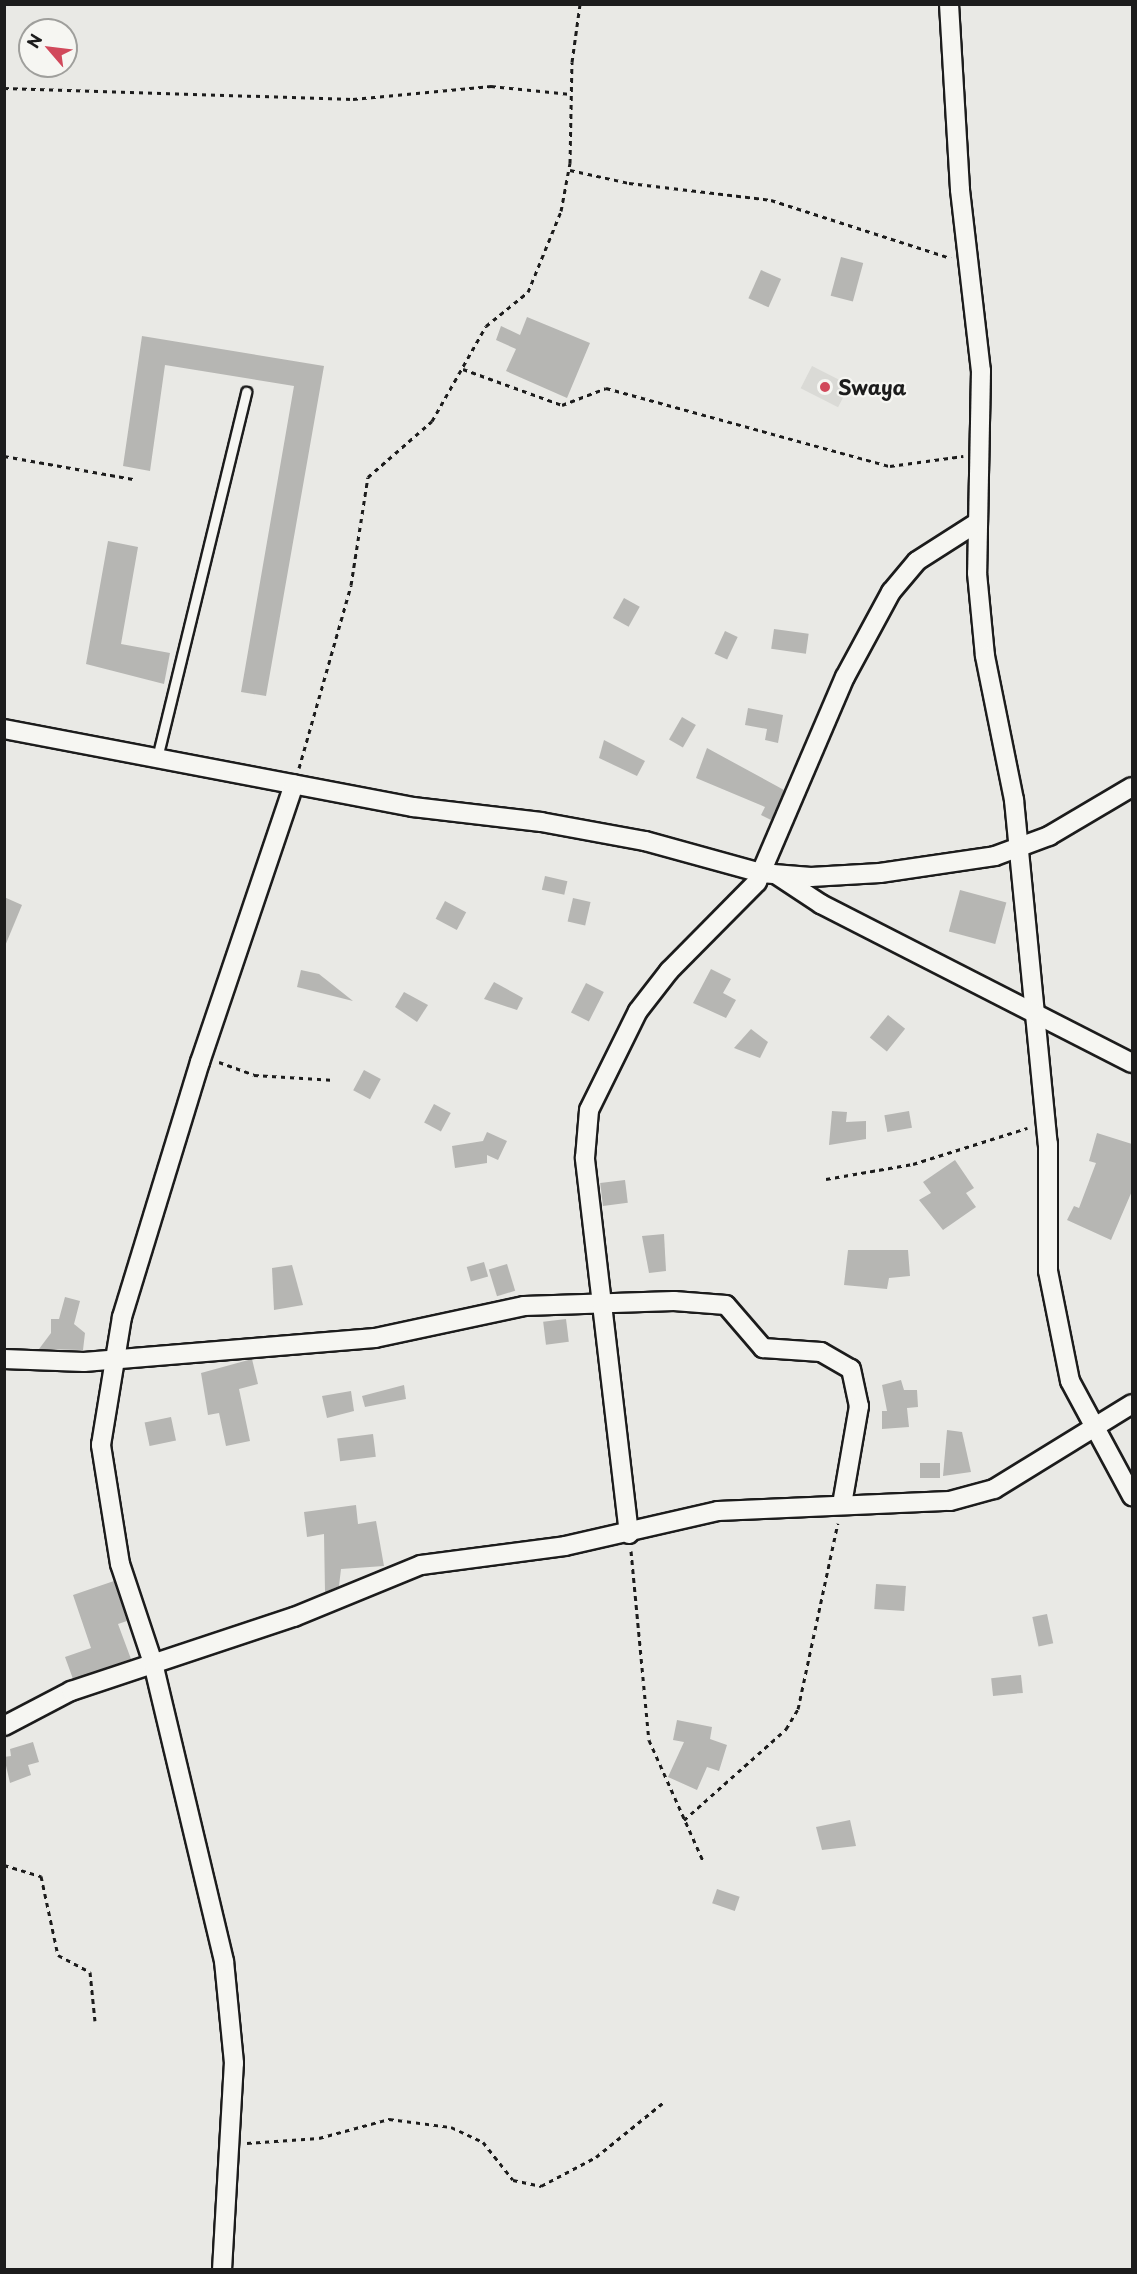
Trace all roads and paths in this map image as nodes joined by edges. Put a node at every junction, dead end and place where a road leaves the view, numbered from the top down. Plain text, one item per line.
1 (580, 4) edge
2 (949, 4) edge
3 (4, 88) edge
4 (571, 94) junction
5 (570, 170) junction
6 (972, 266) junction
7 (463, 369) junction
8 (246, 392) dead end
9 (980, 453) junction
10 (4, 456) edge
11 (133, 479) dead end
12 (978, 522) junction
13 (4, 729) edge
14 (158, 758) junction
15 (294, 784) junction
16 (1132, 788) edge
17 (1018, 850) junction
18 (769, 874) junction
19 (1034, 1011) junction
20 (200, 1062) junction
21 (1132, 1063) edge
22 (335, 1080) dead end
23 (1046, 1122) junction
24 (826, 1179) dead end
25 (605, 1304) junction
26 (4, 1359) edge
27 (111, 1360) junction
28 (1132, 1404) edge
29 (1092, 1429) junction
30 (1132, 1496) edge
31 (842, 1504) junction
32 (629, 1534) junction
33 (153, 1663) junction
34 (4, 1726) edge
35 (684, 1820) junction
36 (703, 1861) dead end
37 (4, 1865) edge
38 (95, 2021) dead end
39 (664, 2102) dead end
40 (228, 2145) junction
41 (222, 2270) edge

1 - 4 path
2 - 6 street
3 - 4 path
4 - 5 path
5 - 6 path
5 - 7 path
6 - 9 street
7 - 9 path
7 - 15 path
8 - 14 lane
9 - 12 street
10 - 11 path
12 - 17 street
12 - 18 street
13 - 14 street
14 - 15 street
15 - 18 street
15 - 20 street
16 - 17 street
17 - 18 street
17 - 19 street
18 - 19 street
18 - 25 street
19 - 21 street
19 - 23 street
20 - 22 path
20 - 27 street
23 - 24 path
23 - 29 street
25 - 27 street
25 - 31 street
25 - 32 street
26 - 27 street
27 - 33 street
28 - 29 street
29 - 30 street
29 - 31 street
31 - 32 street
31 - 35 path
32 - 33 street
32 - 35 path
33 - 34 street
33 - 40 street
35 - 36 path
37 - 38 path
39 - 40 path
40 - 41 street

